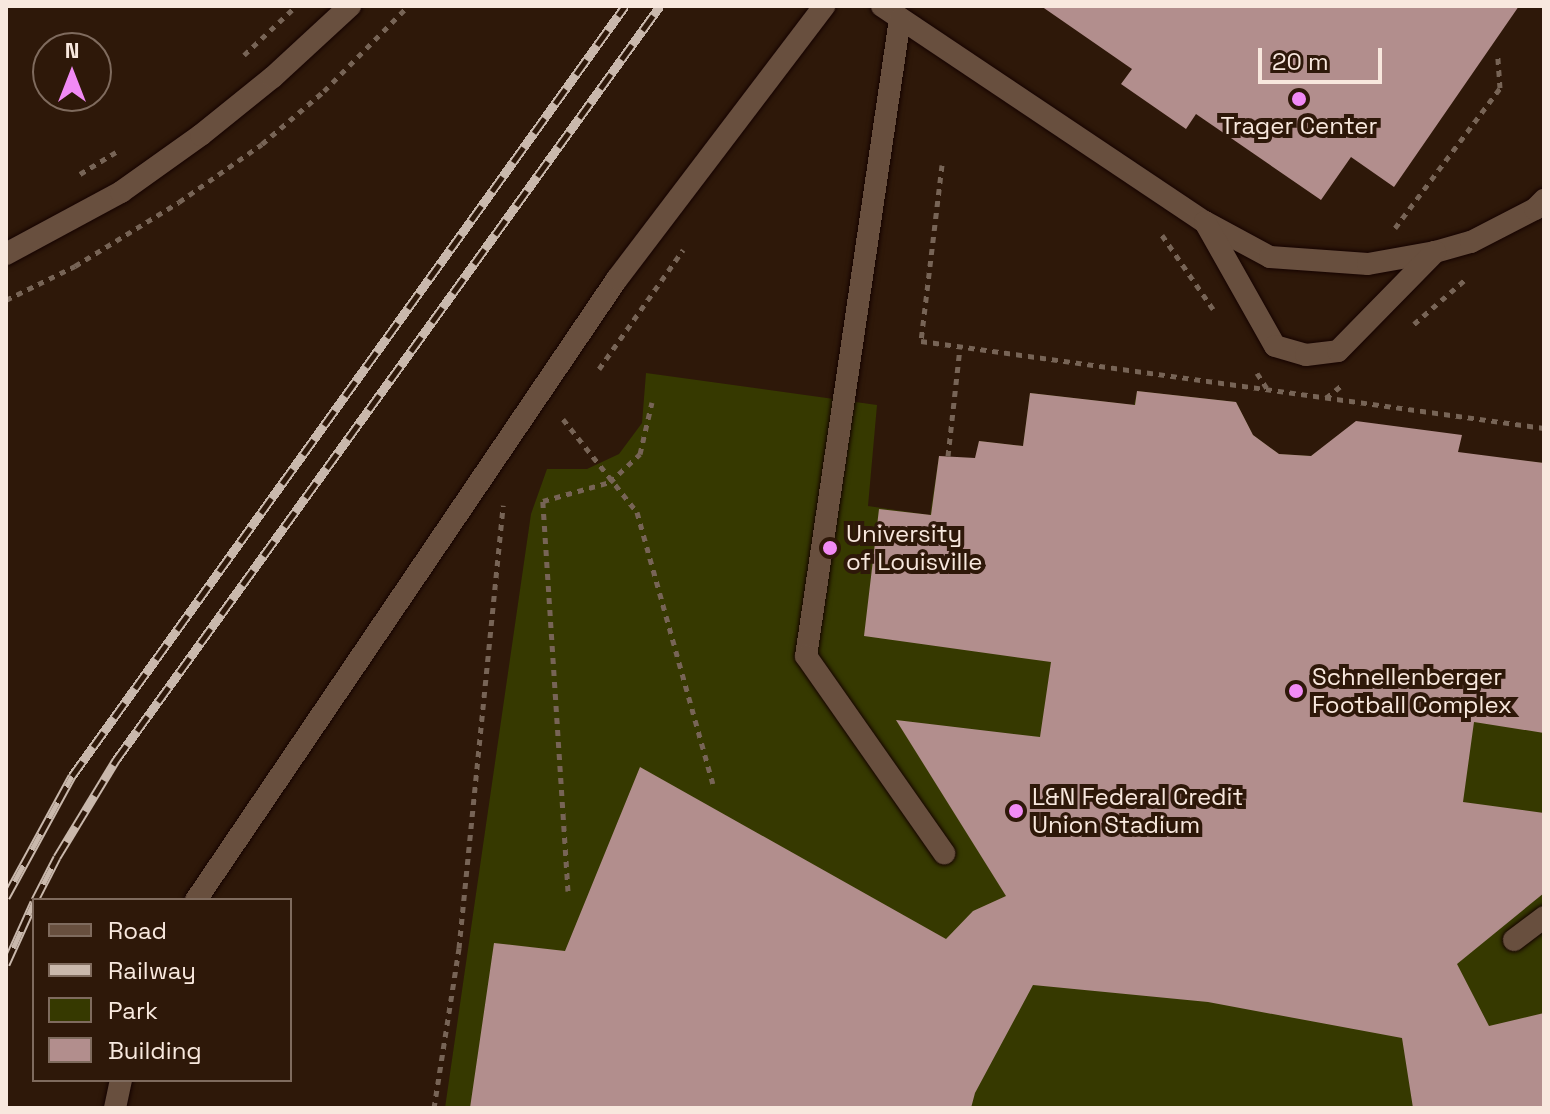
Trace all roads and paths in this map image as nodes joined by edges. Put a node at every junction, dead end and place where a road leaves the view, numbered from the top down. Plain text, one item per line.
1 (296, 6) edge
2 (350, 6) edge
3 (824, 6) edge
4 (882, 6) edge
5 (900, 19) junction
6 (1498, 56) dead end
7 (234, 64) dead end
8 (121, 149) dead end
9 (942, 165) dead end
10 (71, 179) dead end
11 (1544, 200) edge
12 (1205, 222) junction
13 (1158, 231) dead end
14 (693, 237) dead end
15 (1435, 252) junction
16 (6, 254) edge
17 (1368, 264) junction
18 (1473, 274) dead end
19 (1217, 314) dead end
20 (1412, 326) dead end
21 (960, 347) junction
22 (1251, 365) dead end
23 (1351, 377) dead end
24 (591, 380) dead end
25 (1268, 390) junction
26 (1326, 398) junction
27 (652, 402) dead end
28 (572, 406) dead end
29 (563, 419) junction
30 (1544, 428) edge
31 (555, 431) dead end
32 (948, 456) dead end
33 (610, 482) junction
34 (504, 503) dead end
35 (713, 784) dead end
36 (944, 853) dead end
37 (568, 891) dead end
38 (197, 898) edge
39 (1544, 917) edge
40 (1514, 940) dead end
41 (121, 1082) edge
42 (115, 1108) edge
43 (434, 1108) edge

1 - 7 path
2 - 16 street
3 - 38 street
4 - 5 street
5 - 12 street
5 - 36 street
6 - 17 path
8 - 10 path
9 - 21 path
11 - 15 street
12 - 15 street
12 - 17 street
13 - 19 path
14 - 24 path
15 - 17 street
18 - 20 path
21 - 25 path
21 - 32 path
22 - 25 path
23 - 26 path
25 - 26 path
26 - 30 path
27 - 33 path
28 - 29 path
29 - 31 path
29 - 33 path
33 - 35 path
33 - 37 path
34 - 43 path
39 - 40 street
41 - 42 street

